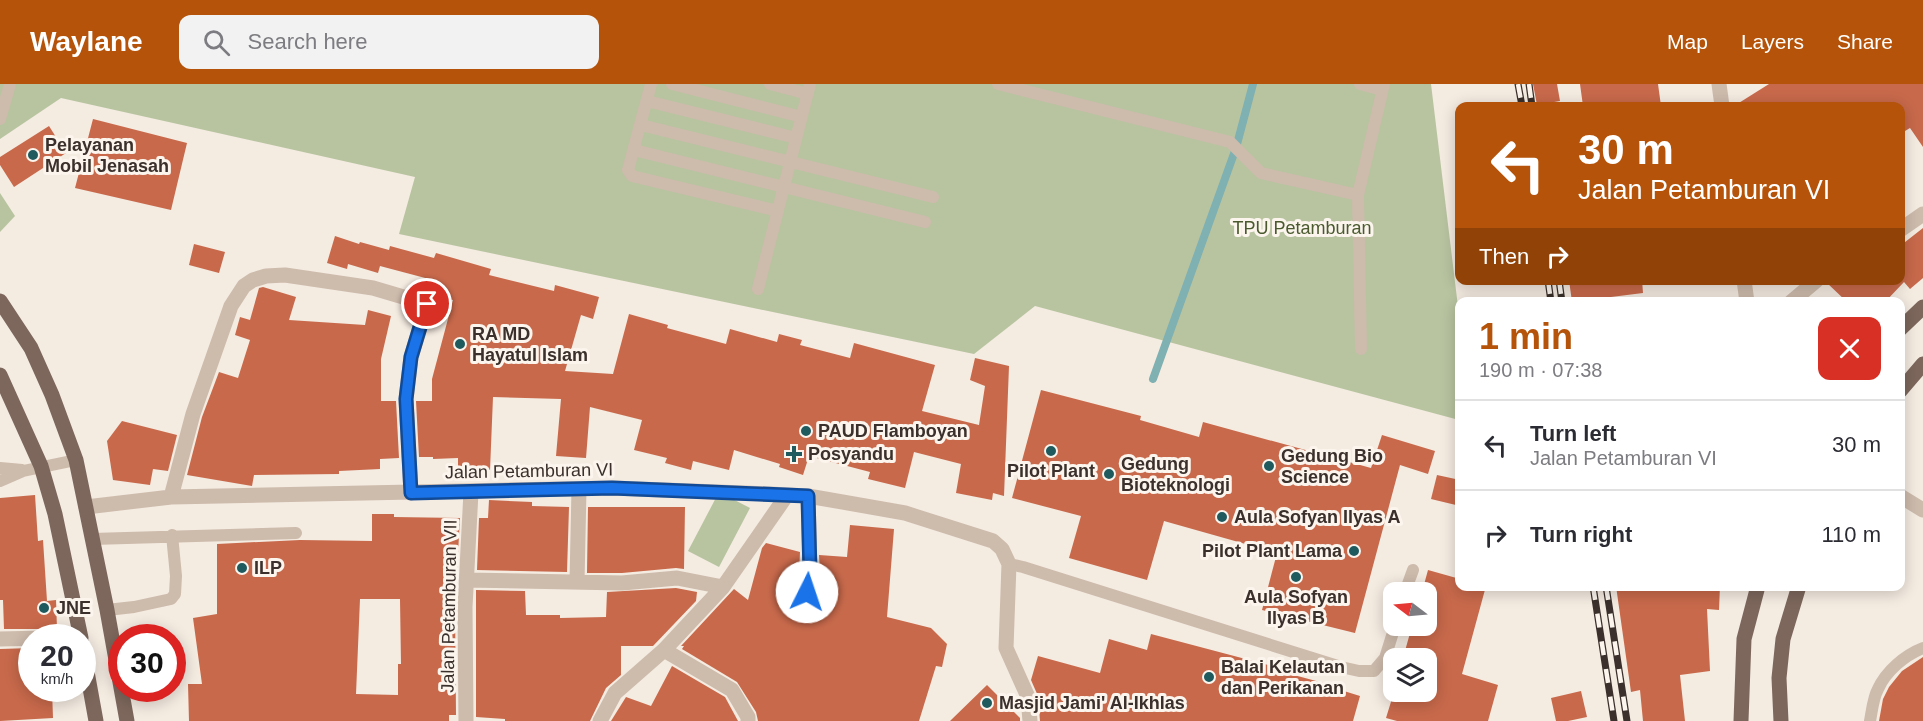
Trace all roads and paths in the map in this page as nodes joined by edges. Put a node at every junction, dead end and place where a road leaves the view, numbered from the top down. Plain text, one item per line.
1 (10, 84) edge
2 (651, 84) edge
3 (672, 84) edge
4 (770, 84) edge
5 (998, 84) edge
6 (1360, 84) edge
7 (1719, 84) edge
8 (793, 87) edge
9 (1383, 87) edge
10 (809, 89) edge
11 (646, 101) junction
12 (1721, 102) edge
13 (802, 117) junction
14 (0, 119) edge
15 (641, 125) junction
16 (796, 138) junction
17 (634, 150) junction
18 (790, 162) junction
19 (784, 187) junction
20 (1358, 195) junction
21 (933, 197) dead end
22 (778, 211) junction
23 (1923, 214) edge
24 (925, 222) dead end
25 (1905, 227) edge
26 (1811, 285) edge
27 (758, 289) dead end
28 (1797, 297) edge
29 (0, 301) edge
30 (1923, 307) edge
31 (1905, 324) edge
32 (1361, 349) dead end
33 (1923, 364) edge
34 (0, 375) edge
35 (1905, 385) edge
36 (76, 460) junction
37 (41, 466) junction
38 (0, 468) edge
39 (23, 471) junction
40 (0, 481) edge
41 (579, 489) junction
42 (471, 492) junction
43 (411, 493) junction
44 (787, 495) junction
45 (808, 496) junction
46 (171, 497) junction
47 (1905, 499) edge
48 (86, 507) junction
49 (1923, 510) edge
50 (296, 533) dead end
51 (172, 535) junction
52 (92, 539) junction
53 (1009, 564) junction
54 (1413, 570) dead end
55 (466, 580) junction
56 (577, 582) junction
57 (1409, 582) edge
58 (723, 587) junction
59 (1757, 591) edge
60 (1797, 591) edge
61 (807, 592) dead end
62 (107, 610) junction
63 (78, 624) edge
64 (1392, 636) edge
65 (0, 639) edge
66 (18, 639) edge
67 (1923, 648) edge
68 (664, 650) junction
69 (93, 702) edge
70 (96, 721) edge
71 (127, 721) edge
72 (466, 721) edge
73 (600, 721) edge
74 (748, 721) edge
75 (1030, 721) edge
76 (1740, 721) edge
77 (1780, 721) edge
78 (1870, 721) edge

1 - 14 lane
2 - 11 lane
3 - 13 lane
4 - 8 lane
5 - 20 lane
6 - 9 lane
7 - 12 street
8 - 10 lane
9 - 20 lane
10 - 13 lane
11 - 15 lane
11 - 16 lane
13 - 16 lane
15 - 17 lane
15 - 18 lane
16 - 18 lane
17 - 19 lane
17 - 22 lane
18 - 19 lane
18 - 21 lane
19 - 22 lane
19 - 24 lane
20 - 32 lane
22 - 27 lane
23 - 25 street
26 - 28 street
29 - 36 main road
30 - 31 main road
33 - 35 main road
34 - 37 main road
36 - 37 lane
36 - 48 main road
37 - 39 lane
37 - 63 main road
38 - 39 lane
39 - 40 lane
41 - 42 street, Jalan Petamburan VI
41 - 44 street, Jalan Petamburan VI
41 - 56 street
42 - 43 street, Jalan Petamburan VI
42 - 55 street, Jalan Petamburan VII
43 - 46 street, Jalan Petamburan VI
43 - 46 street
44 - 45 street, Jalan Petamburan VI
44 - 58 street
45 - 53 street, Jalan Petamburan VI
45 - 61 street
46 - 48 street, Jalan Petamburan VI
47 - 49 street
48 - 52 main road
50 - 51 lane
51 - 52 lane
51 - 62 lane
52 - 62 main road
53 - 64 lane
53 - 75 street
54 - 57 lane
55 - 56 street
55 - 72 street, Jalan Petamburan VII
56 - 58 street
58 - 68 street
59 - 76 main road
60 - 77 main road
62 - 71 main road
65 - 66 street
67 - 78 lane
68 - 73 street
68 - 74 street
69 - 70 main road

